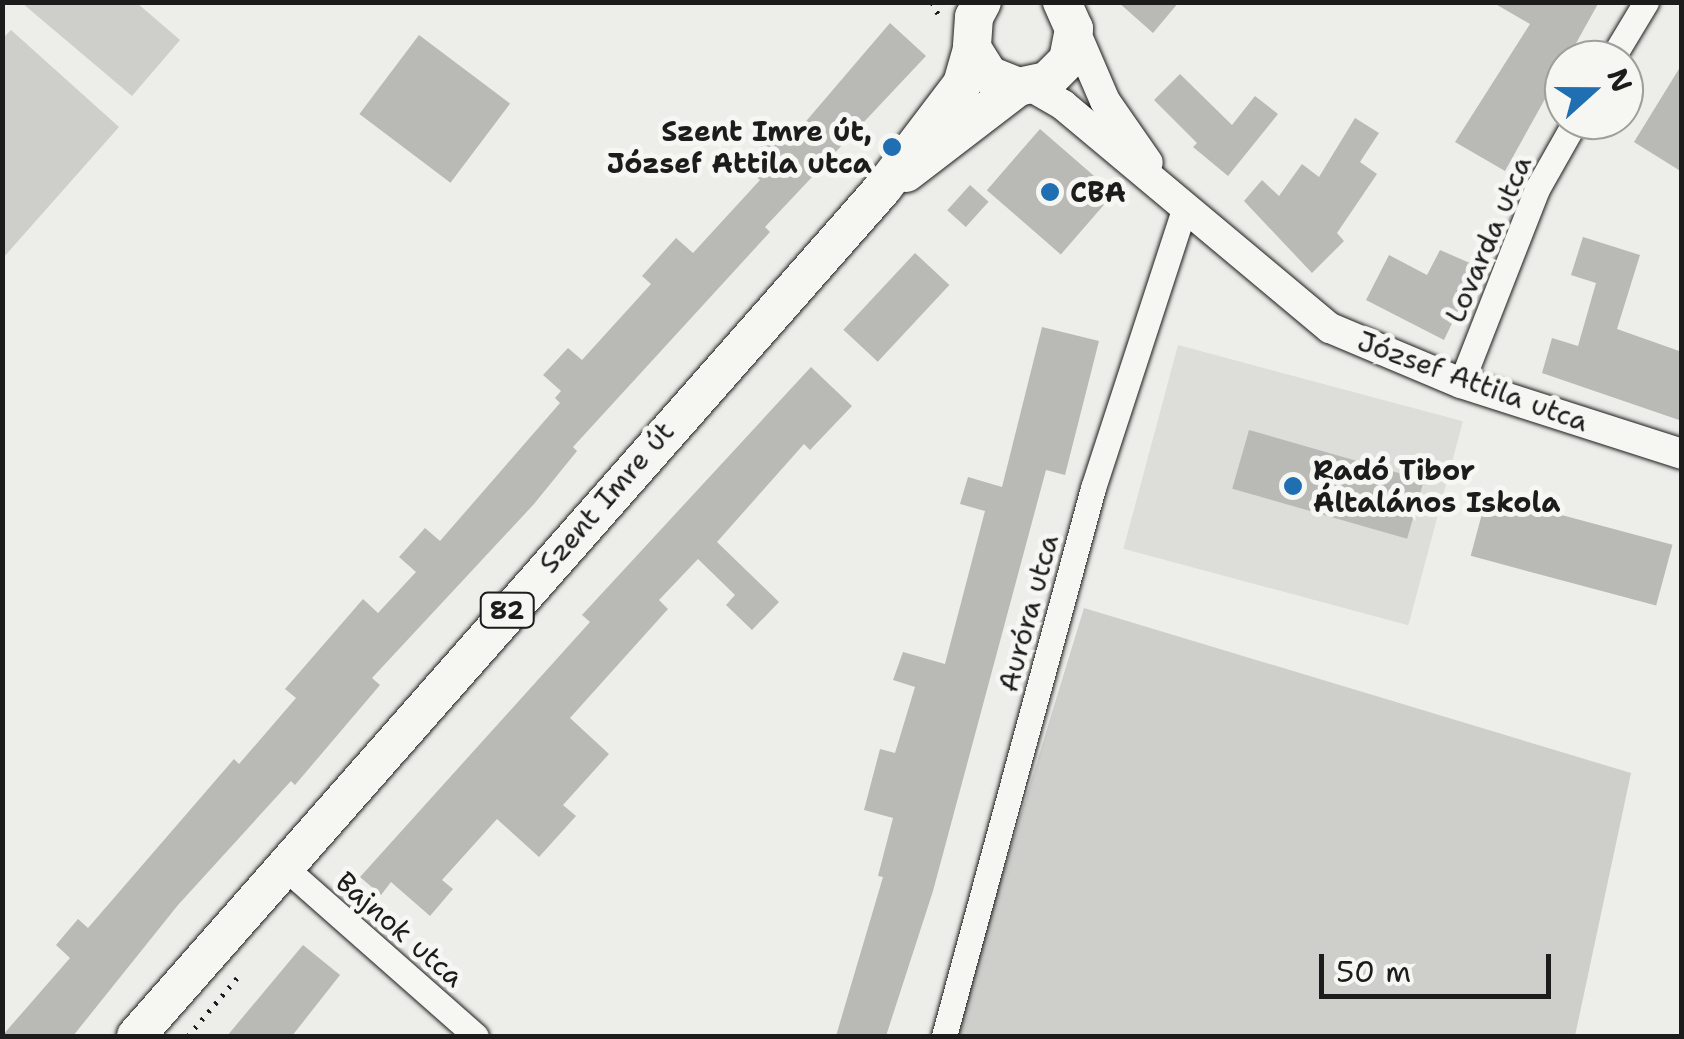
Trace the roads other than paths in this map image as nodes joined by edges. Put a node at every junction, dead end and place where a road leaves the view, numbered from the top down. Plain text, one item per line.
1 (1646, 2) edge
2 (1072, 13) edge
3 (963, 20) edge
4 (1623, 40) edge
5 (1025, 87) junction
6 (1564, 140) edge
7 (883, 188) junction
8 (1184, 209) junction
9 (1461, 384) junction
10 (1682, 454) edge
11 (283, 866) junction
12 (136, 1036) edge
13 (476, 1036) edge
14 (944, 1036) edge

1 - 4 street
2 - 5 main road, 82
2 - 8 street, József Attila utca
3 - 5 main road
3 - 7 main road, Szent Imre út / 82
5 - 7 main road, Szent Imre út / 82
5 - 8 street, József Attila utca
6 - 9 street, Lovarda utca
7 - 11 main road, Szent Imre út / 82
8 - 9 street, József Attila utca
8 - 14 street, Auróra utca
9 - 10 street, József Attila utca
11 - 12 main road, Szent Imre út / 82
11 - 13 street, Bajnok utca

